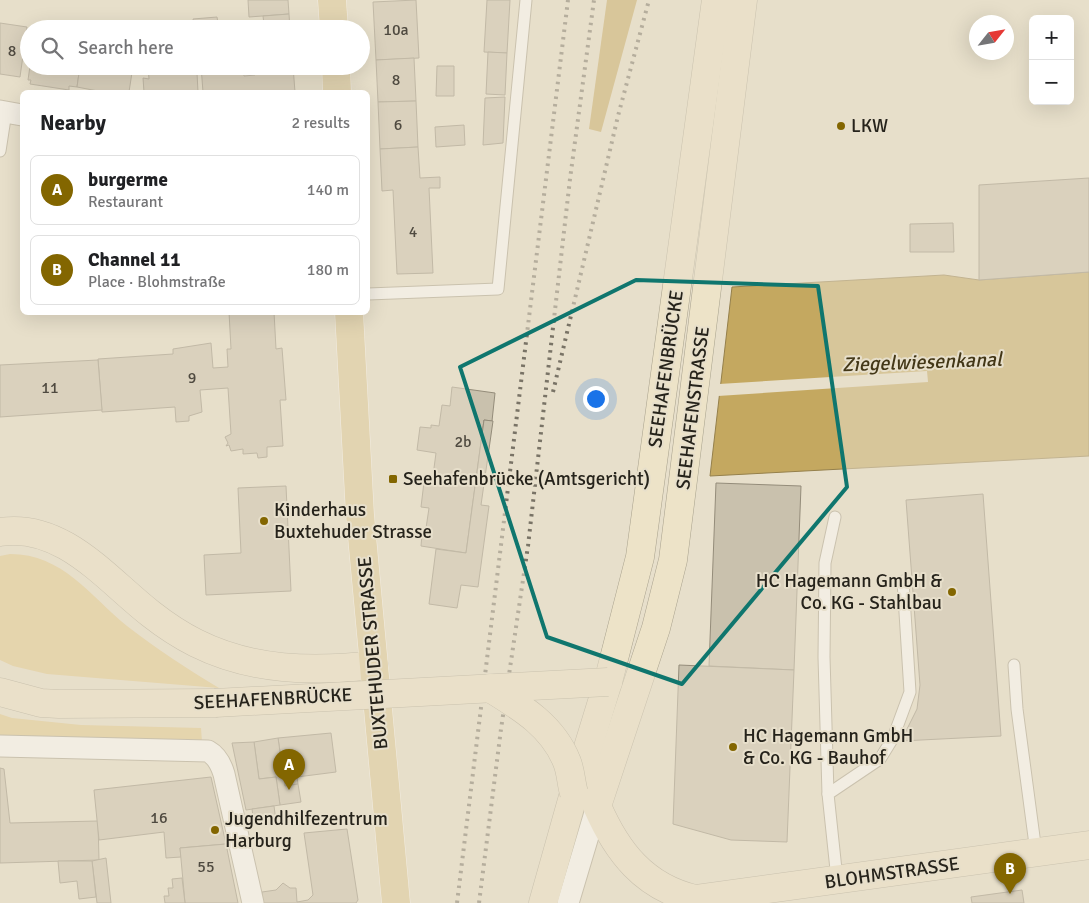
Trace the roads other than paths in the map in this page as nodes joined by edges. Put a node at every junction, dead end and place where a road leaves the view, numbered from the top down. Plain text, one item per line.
1 (332, 0) edge
2 (526, 0) edge
3 (716, 0) edge
4 (743, 0) edge
5 (333, 20) edge
6 (336, 75) edge
7 (337, 90) edge
8 (10, 112) edge
9 (0, 151) edge
10 (370, 294) edge
11 (349, 315) edge
12 (835, 517) dead end
13 (0, 532) edge
14 (903, 581) dead end
15 (374, 665) junction
16 (1014, 665) dead end
17 (608, 682) junction
18 (490, 688) junction
19 (0, 692) edge
20 (0, 746) edge
21 (574, 793) junction
22 (828, 794) junction
23 (597, 806) junction
24 (1089, 845) edge
25 (1036, 852) junction
26 (837, 880) junction
27 (723, 900) edge
28 (690, 901) edge
29 (253, 903) edge
30 (396, 903) edge
31 (543, 903) edge
32 (568, 903) edge

1 - 5 main road
2 - 10 lane
3 - 17 main road, SEEHAFENBRÜCKE
4 - 23 main road, SEEHAFENSTRASSE
6 - 7 main road
8 - 9 lane
11 - 15 main road, BUXTEHUDER STRASSE
12 - 22 lane
13 - 15 main road
14 - 22 lane
15 - 30 main road, BUXTEHUDER STRASSE
16 - 25 lane
17 - 18 main road, SEEHAFENBRÜCKE, bridge
17 - 21 main road, SEEHAFENBRÜCKE
18 - 19 main road, SEEHAFENBRÜCKE, bridge
18 - 21 main road, bridge
20 - 29 street
21 - 31 main road, SEEHAFENBRÜCKE
22 - 26 lane
23 - 28 main road, BLOHMSTRASSE
23 - 32 street
24 - 25 main road, BLOHMSTRASSE
25 - 26 main road, BLOHMSTRASSE
26 - 27 main road, BLOHMSTRASSE
27 - 28 main road, BLOHMSTRASSE

